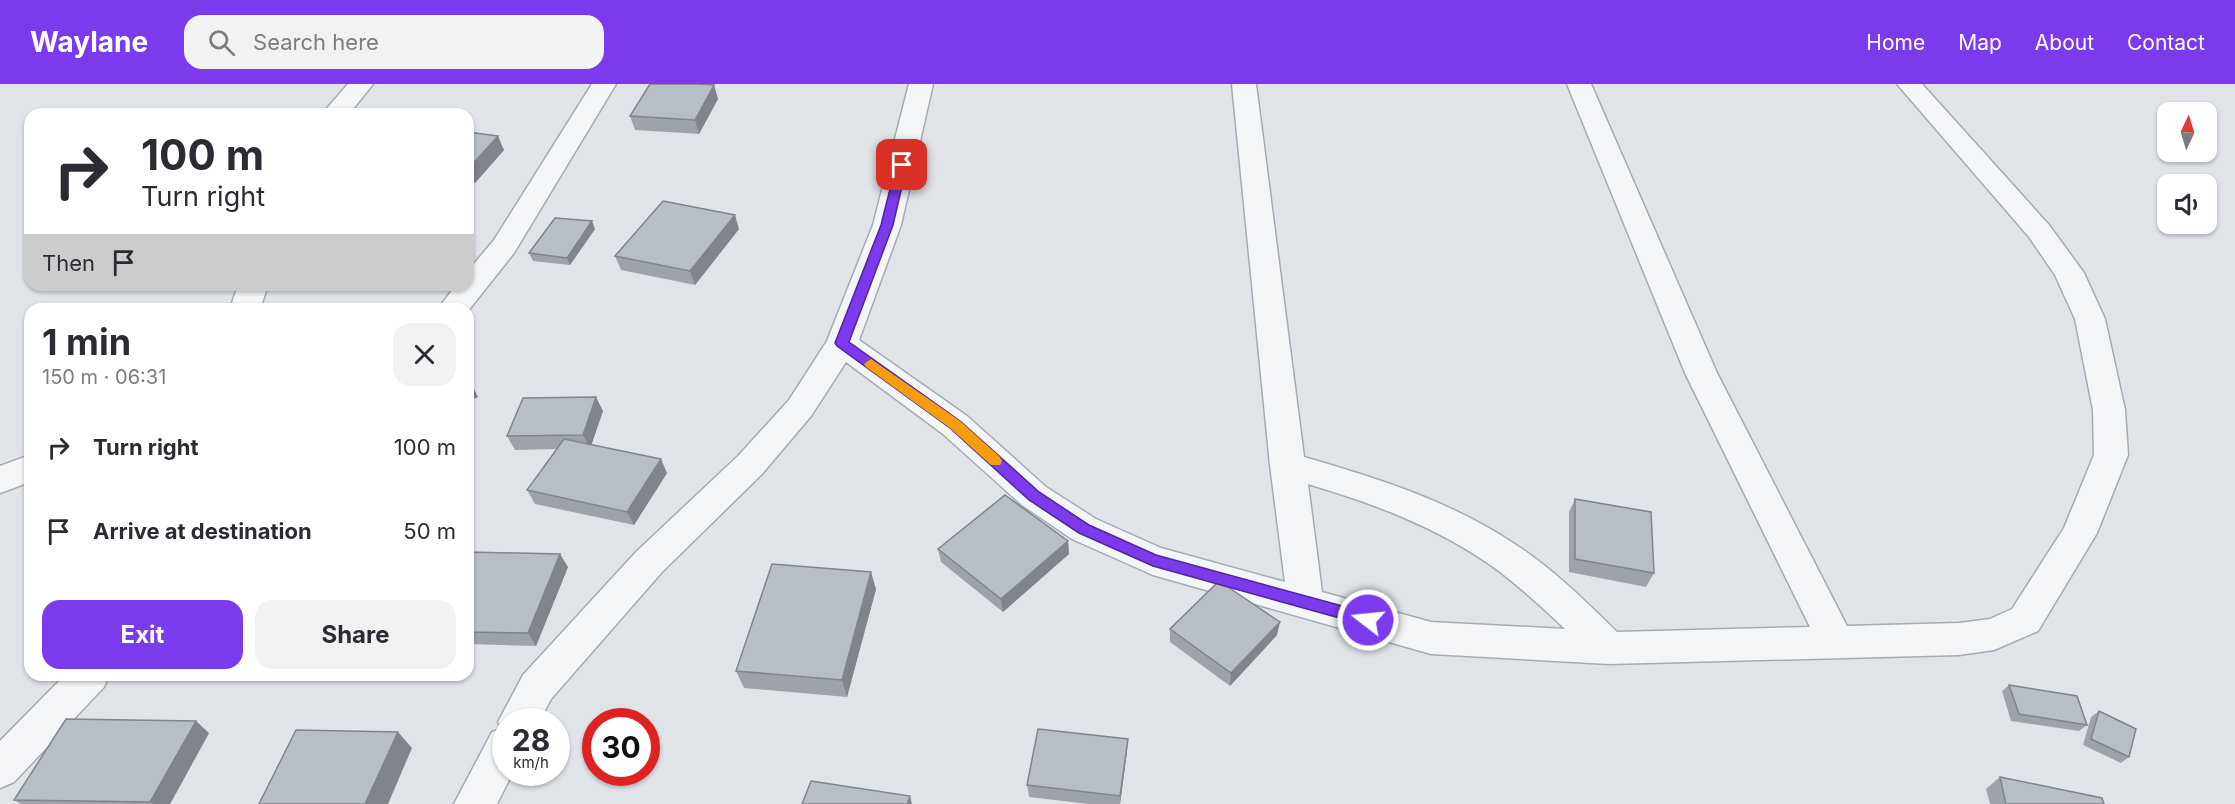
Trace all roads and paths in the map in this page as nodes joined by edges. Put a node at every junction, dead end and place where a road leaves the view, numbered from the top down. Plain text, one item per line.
1 (361, 84) edge
2 (604, 84) edge
3 (921, 84) edge
4 (1244, 84) edge
5 (1579, 84) edge
6 (1909, 84) edge
7 (340, 108) edge
8 (474, 283) edge
9 (468, 291) edge
10 (458, 303) edge
11 (842, 343) junction
12 (1287, 465) junction
13 (24, 470) edge
14 (0, 480) edge
15 (1305, 601) junction
16 (1836, 642) junction
17 (1609, 648) junction
18 (84, 681) edge
19 (526, 708) edge
20 (0, 769) edge
21 (492, 772) edge
22 (475, 804) edge

1 - 7 street
2 - 8 street
3 - 11 street
4 - 12 street
5 - 16 street
6 - 16 street
9 - 10 street
11 - 15 street
11 - 19 street
12 - 15 street
12 - 17 street
13 - 14 street
15 - 17 street
16 - 17 street
18 - 20 street
21 - 22 street

